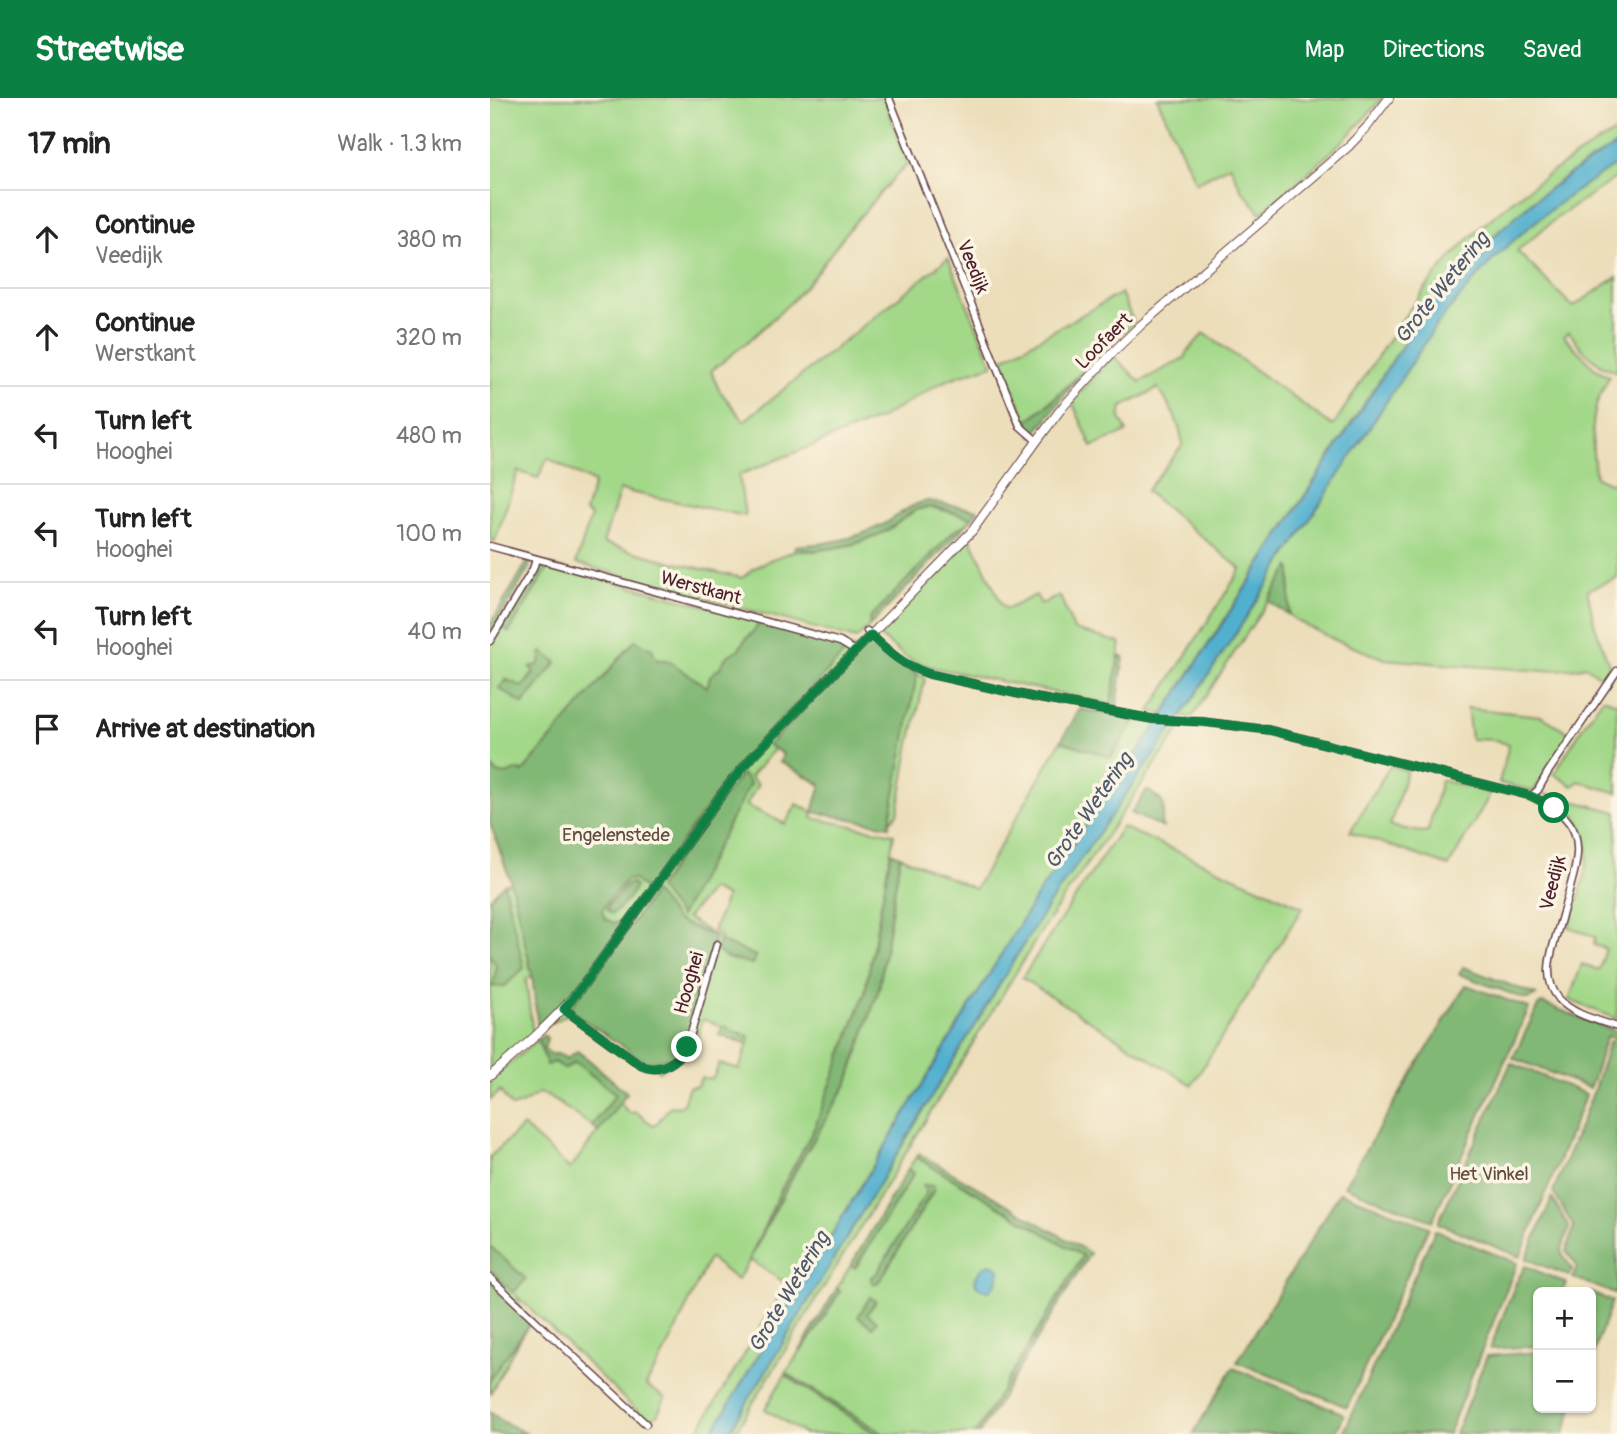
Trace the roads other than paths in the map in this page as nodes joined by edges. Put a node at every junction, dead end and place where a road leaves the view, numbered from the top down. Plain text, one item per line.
1 (889, 98) edge
2 (1390, 98) edge
3 (1037, 441) junction
4 (490, 546) edge
5 (536, 559) junction
6 (869, 633) junction
7 (490, 640) edge
8 (855, 651) junction
9 (1617, 671) edge
10 (1538, 790) junction
11 (1531, 796) junction
12 (1540, 801) junction
13 (716, 944) dead end
14 (564, 1009) junction
15 (1617, 1027) edge
16 (490, 1076) edge
17 (490, 1278) edge
18 (646, 1424) dead end

1 - 3 street, Veedijk
2 - 3 street, Loofaert
3 - 6 street, Loofaert
4 - 5 street, Werstkant
5 - 7 street
5 - 8 street, Werstkant
6 - 8 street, Loofaert
6 - 11 street, Veedijk
8 - 14 street
9 - 10 street
10 - 11 street
10 - 12 street
11 - 12 street, Veedijk
12 - 15 street, Veedijk
13 - 14 street, Hooghei
14 - 16 street
17 - 18 street

